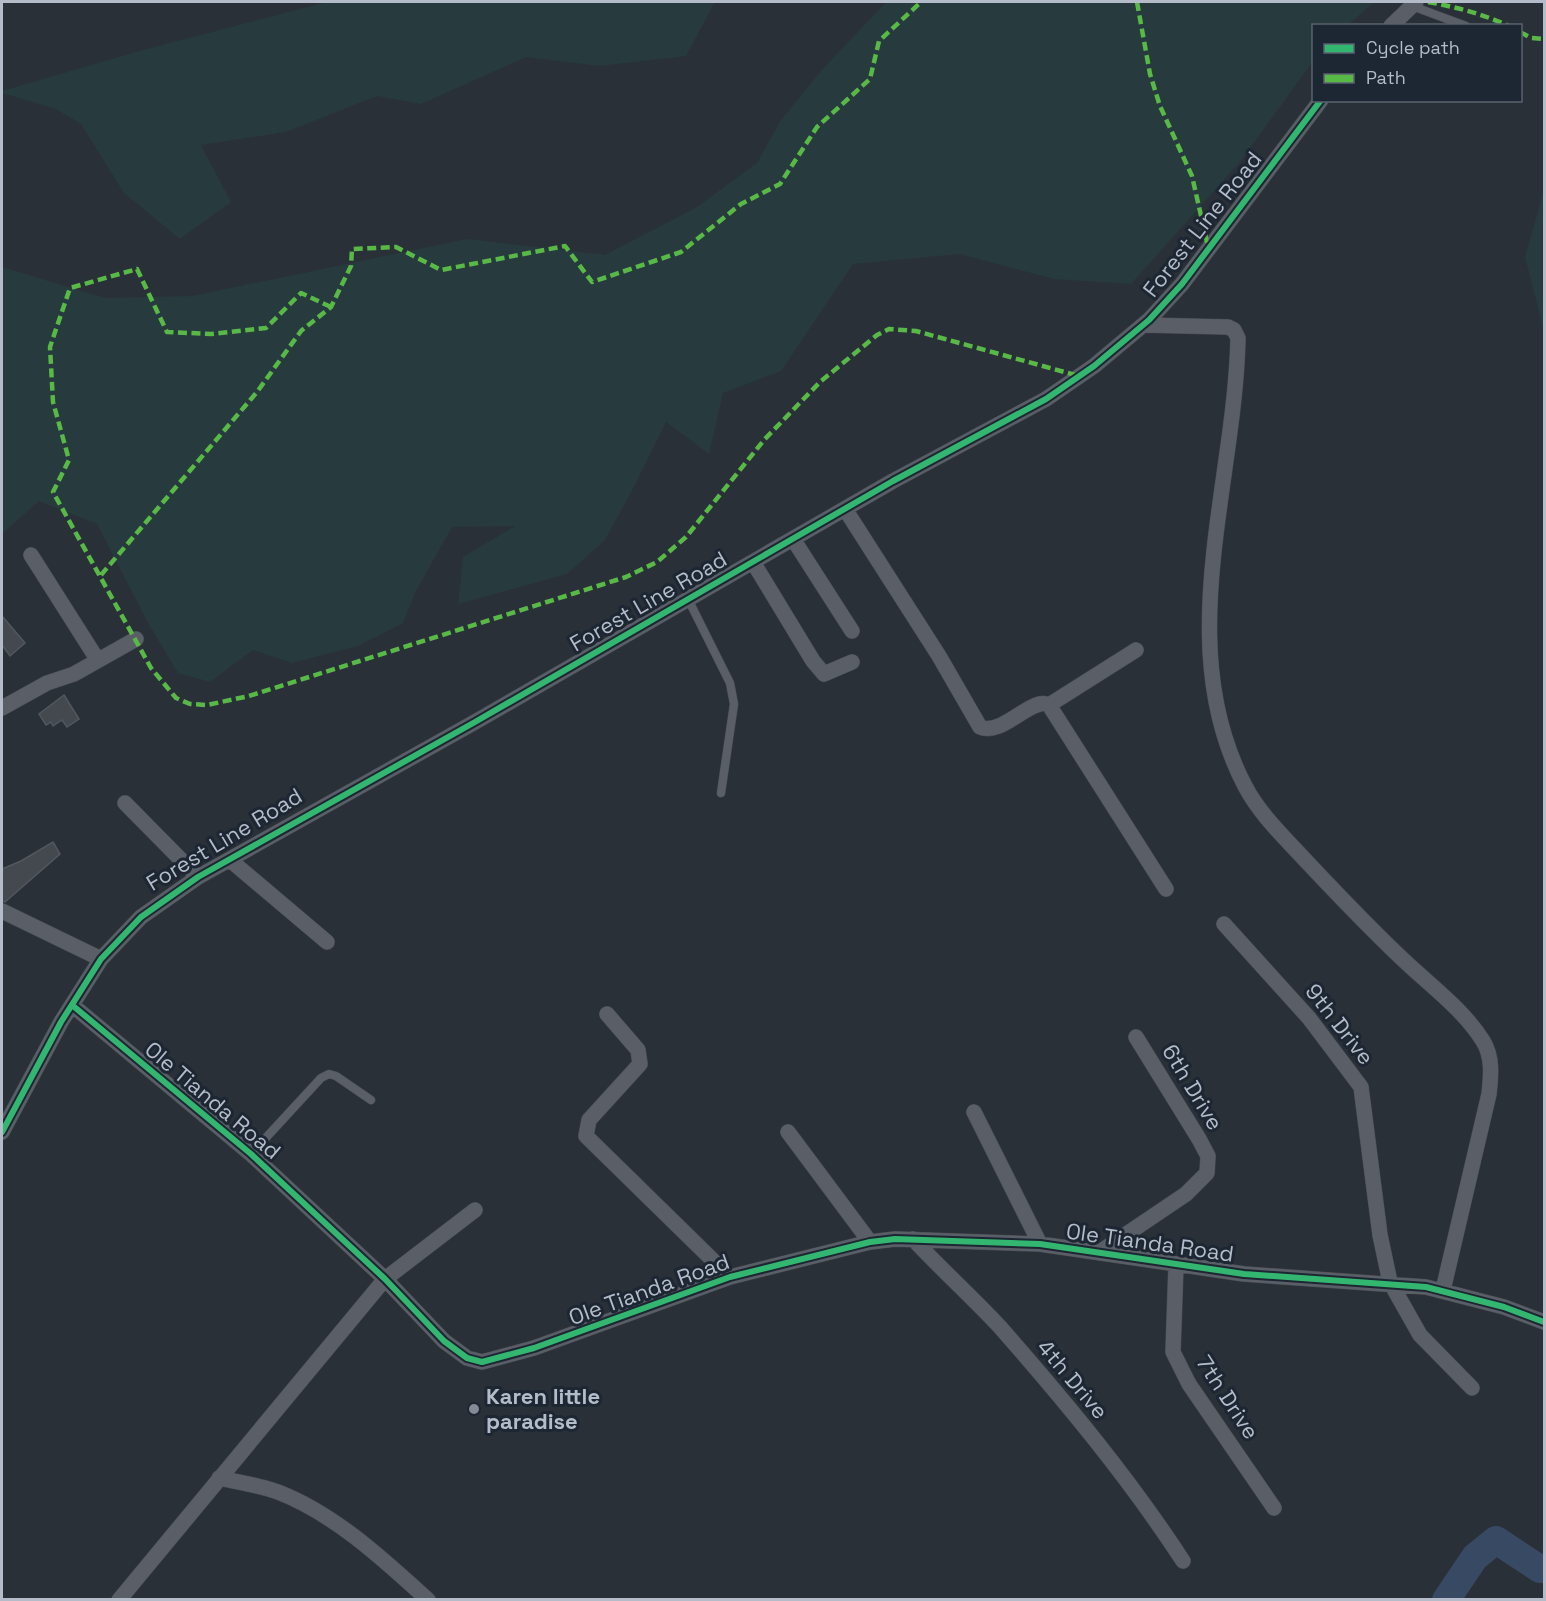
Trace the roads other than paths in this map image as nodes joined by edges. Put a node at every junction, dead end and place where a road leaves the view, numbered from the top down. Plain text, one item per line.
1 (1414, 4) edge
2 (1393, 24) edge
3 (1461, 24) edge
4 (1320, 102) edge
5 (1143, 325) junction
6 (845, 509) junction
7 (794, 538) junction
8 (31, 555) dead end
9 (753, 562) junction
10 (688, 599) junction
11 (852, 631) dead end
12 (136, 639) dead end
13 (1136, 650) dead end
14 (97, 659) junction
15 (852, 662) dead end
16 (1049, 705) junction
17 (2, 708) edge
18 (721, 793) dead end
19 (125, 803) dead end
20 (231, 860) junction
21 (198, 877) junction
22 (1166, 888) dead end
23 (2, 911) edge
24 (1224, 924) dead end
25 (327, 942) dead end
26 (101, 959) junction
27 (72, 1005) junction
28 (607, 1014) dead end
29 (1136, 1036) dead end
30 (371, 1100) dead end
31 (974, 1112) dead end
32 (2, 1132) edge
33 (788, 1132) dead end
34 (251, 1154) junction
35 (475, 1210) dead end
36 (914, 1239) junction
37 (870, 1242) junction
38 (1040, 1244) junction
39 (1100, 1252) junction
40 (1176, 1265) junction
41 (730, 1277) junction
42 (385, 1279) junction
43 (1390, 1282) junction
44 (1443, 1290) junction
45 (1545, 1322) edge
46 (1472, 1388) dead end
47 (219, 1478) junction
48 (1274, 1508) dead end
49 (1183, 1561) dead end
50 (119, 1599) edge
51 (428, 1599) edge

1 - 2 street
1 - 3 lane
4 - 5 street, Forest Line Road
5 - 6 street, Forest Line Road
5 - 44 street
6 - 7 street, Forest Line Road
6 - 16 street
7 - 9 street, Forest Line Road
7 - 11 street
8 - 14 street
9 - 10 street, Forest Line Road
9 - 15 street
10 - 18 lane
10 - 20 street, Forest Line Road
12 - 14 street
13 - 16 street
14 - 17 street
16 - 22 street
19 - 21 street
20 - 21 street, Forest Line Road
20 - 25 street
21 - 26 street, Forest Line Road
23 - 26 street
24 - 43 street, 9th Drive
26 - 27 street, Forest Line Road
27 - 32 street, Forest Line Road
27 - 34 street, Ole Tianda Road
28 - 41 street
29 - 39 street, 6th Drive
30 - 34 lane
31 - 38 street
33 - 37 street
34 - 42 street, Ole Tianda Road
35 - 42 street
36 - 37 street, Ole Tianda Road
36 - 38 street, Ole Tianda Road
36 - 49 street, 4th Drive
37 - 41 street, Ole Tianda Road
38 - 39 street, Ole Tianda Road
39 - 40 street, Ole Tianda Road
40 - 43 street, Ole Tianda Road
40 - 48 street, 7th Drive
41 - 42 street, Ole Tianda Road
42 - 47 street
43 - 44 street, Ole Tianda Road
43 - 46 street, 9th Drive
44 - 45 street, Ole Tianda Road
47 - 50 street
47 - 51 street

